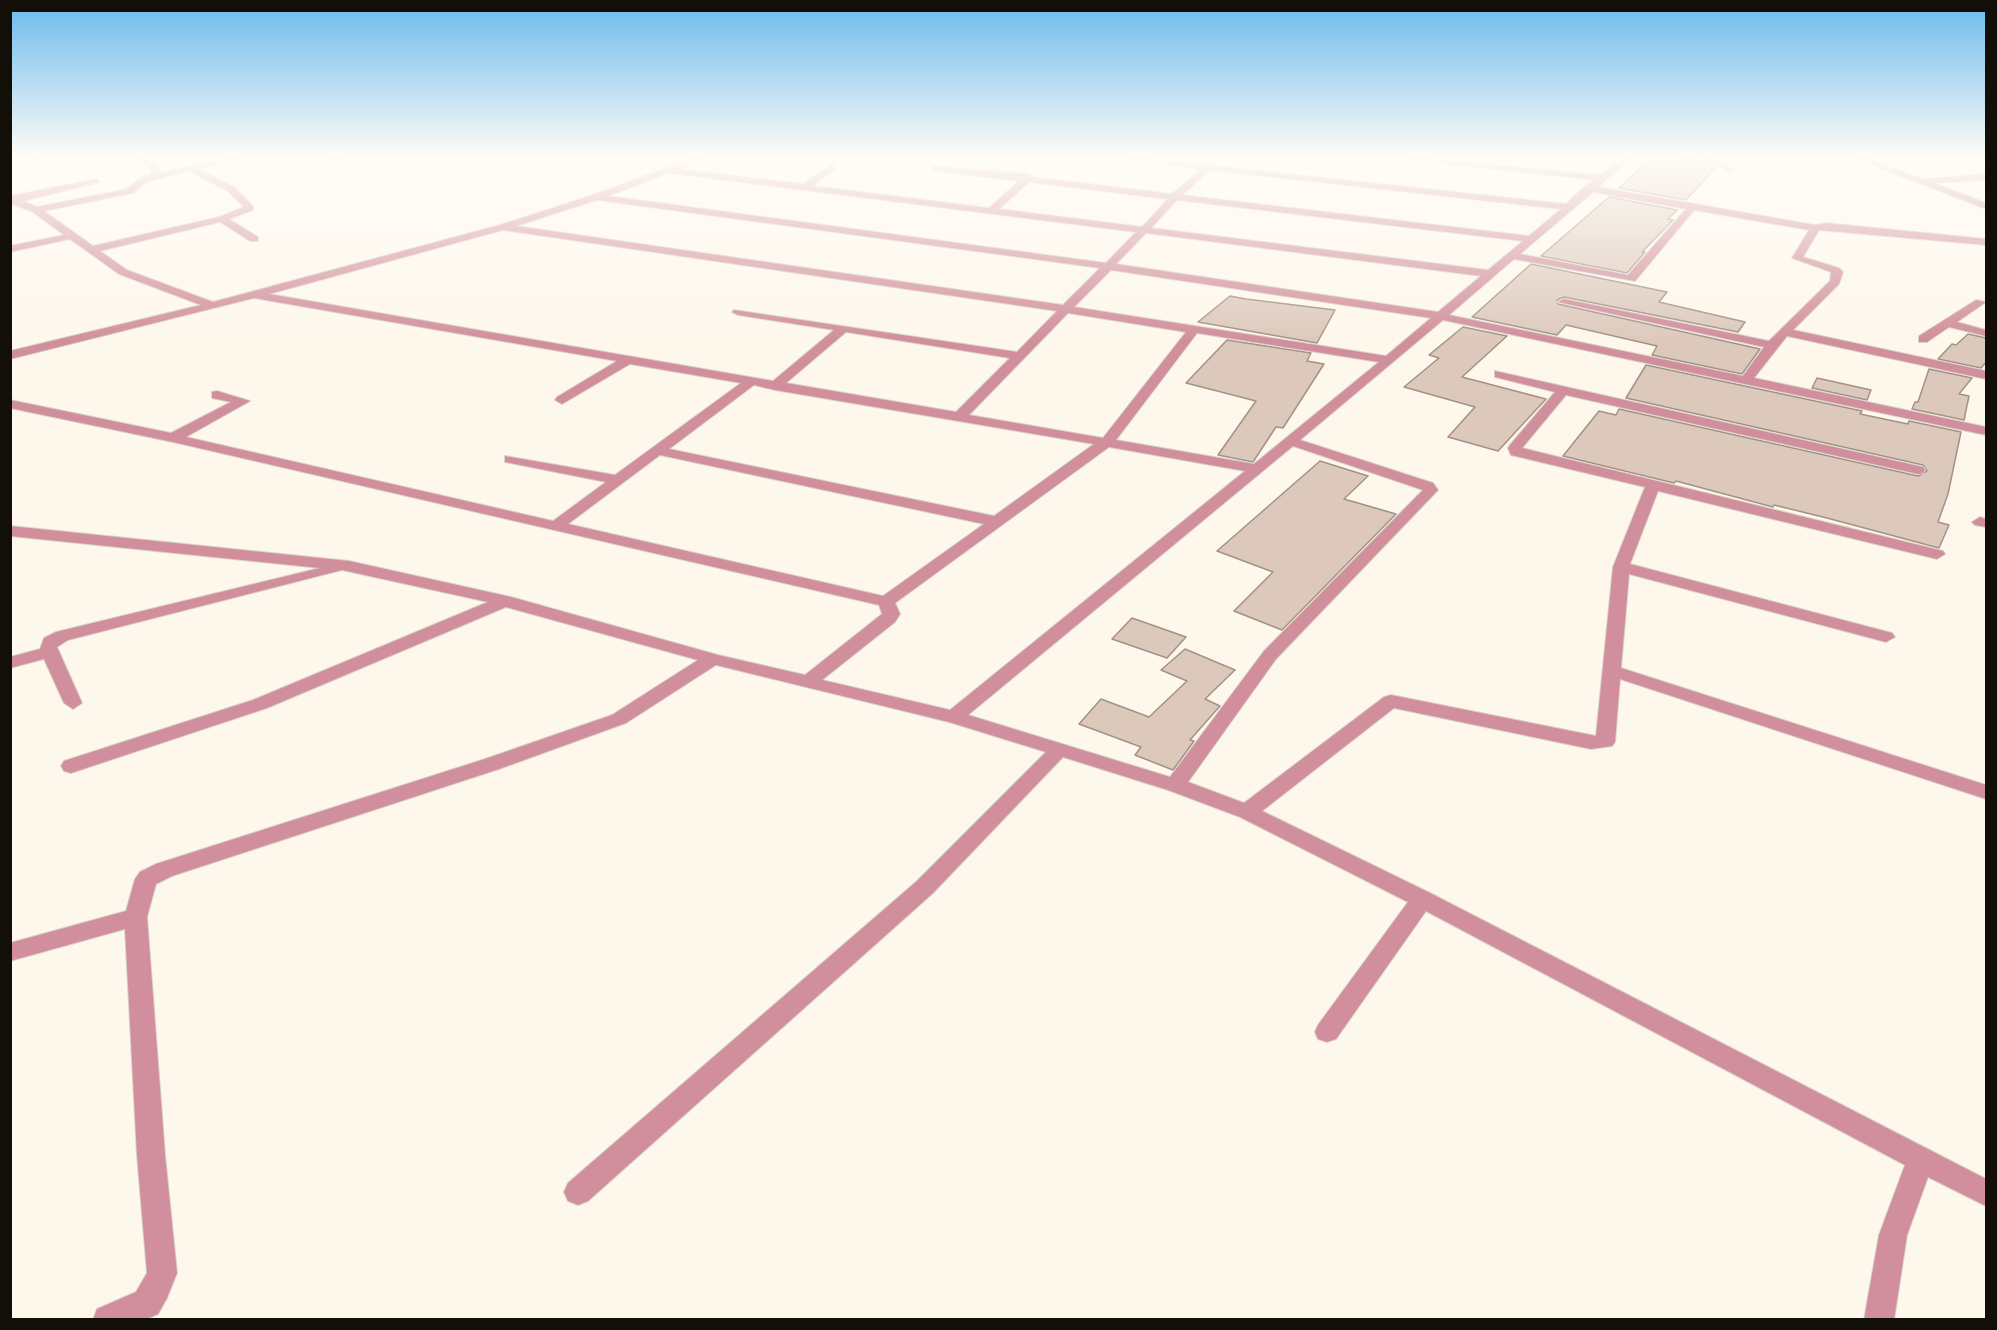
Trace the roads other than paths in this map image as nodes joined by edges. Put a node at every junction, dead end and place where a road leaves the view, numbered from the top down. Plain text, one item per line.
1 (47, 218) edge
2 (531, 218) edge
3 (752, 218) edge
4 (1057, 218) edge
5 (1155, 218) edge
6 (1361, 218) edge
7 (1553, 218) edge
8 (1683, 218) edge
9 (1757, 218) edge
10 (222, 219) joint
11 (503, 227) junction
12 (1815, 228) junction
13 (1145, 229) junction
14 (71, 236) junction
15 (254, 239) dead end
16 (1529, 239) junction
17 (1986, 243) edge
18 (10, 249) edge
19 (90, 250) junction
20 (1510, 255) junction
21 (1108, 266) junction
22 (1492, 274) junction
23 (254, 295) junction
24 (1984, 300) edge
25 (1564, 302) dead end
26 (213, 305) junction
27 (1064, 309) junction
28 (738, 312) dead end
29 (1440, 316) junction
30 (1947, 323) junction
31 (844, 328) junction
32 (1192, 330) junction
33 (1784, 332) junction
34 (1986, 333) edge
35 (1923, 339) dead end
36 (1772, 345) junction
37 (10, 355) edge
38 (1020, 356) junction
39 (1389, 360) junction
40 (626, 361) junction
41 (1499, 375) dead end
42 (1986, 375) edge
43 (1746, 380) junction
44 (750, 382) junction
45 (775, 386) junction
46 (1563, 390) junction
47 (217, 395) dead end
48 (562, 400) dead end
49 (10, 404) edge
50 (958, 417) junction
51 (1986, 431) edge
52 (173, 438) junction
53 (1108, 441) junction
54 (1291, 441) junction
55 (659, 451) junction
56 (510, 459) dead end
57 (1254, 468) junction
58 (1918, 470) dead end
59 (618, 480) junction
60 (1653, 485) junction
61 (994, 521) junction
62 (557, 525) junction
63 (15, 533) edge
64 (1937, 554) dead end
65 (349, 566) junction
66 (1621, 567) junction
67 (505, 601) junction
68 (886, 602) junction
69 (1886, 637) dead end
70 (50, 652) junction
71 (713, 659) junction
72 (10, 663) edge
73 (1613, 671) junction
74 (809, 681) junction
75 (73, 703) dead end
76 (954, 717) junction
77 (1060, 748) junction
78 (71, 766) dead end
79 (1175, 785) junction
80 (1986, 792) edge
81 (1247, 812) junction
82 (1422, 899) junction
83 (136, 917) junction
84 (10, 952) edge
85 (1327, 1032) dead end
86 (1921, 1159) junction
87 (579, 1192) dead end
88 (1986, 1193) edge
89 (108, 1320) edge
90 (1879, 1320) edge

1 - 14 street
2 - 11 street
3 - 21 street
4 - 13 street
5 - 13 street
6 - 16 street
7 - 16 street
8 - 20 street
9 - 12 street
10 - 15 street
10 - 19 street
11 - 23 street
11 - 27 street
12 - 17 street
12 - 33 street
13 - 21 street
13 - 22 street
14 - 18 street
14 - 19 street
16 - 20 street
19 - 26 street
20 - 22 street
21 - 27 street
21 - 29 street
22 - 29 street
23 - 26 street
23 - 40 street
24 - 30 street
25 - 36 street
26 - 37 street
27 - 32 street
27 - 38 street
28 - 31 street
29 - 39 street
29 - 43 street
30 - 34 street
30 - 35 street
31 - 38 street
31 - 45 street
32 - 39 street
32 - 53 street
33 - 36 street
33 - 42 street
36 - 43 street
38 - 50 street
39 - 54 street
40 - 44 street
40 - 48 street
41 - 46 street
43 - 51 street
44 - 45 street
44 - 55 street
45 - 50 street
46 - 58 street
46 - 60 street
47 - 52 street
49 - 52 street
50 - 53 street
52 - 62 street
53 - 57 street
53 - 61 street
54 - 57 street
54 - 79 street
55 - 59 street
55 - 61 street
56 - 59 street
57 - 76 street
59 - 62 street
60 - 64 street
60 - 66 street
61 - 68 street
62 - 68 street
63 - 65 street
65 - 67 street
65 - 70 street
66 - 69 street
66 - 73 street
67 - 71 street
67 - 78 street
68 - 74 street
70 - 72 street
70 - 75 street
71 - 74 street
71 - 83 street
73 - 80 street
73 - 81 street
74 - 76 street
76 - 77 street
77 - 79 street
77 - 87 street
79 - 81 street
81 - 82 street
82 - 85 street
82 - 86 street
83 - 84 street
83 - 89 street
86 - 88 street
86 - 90 street

